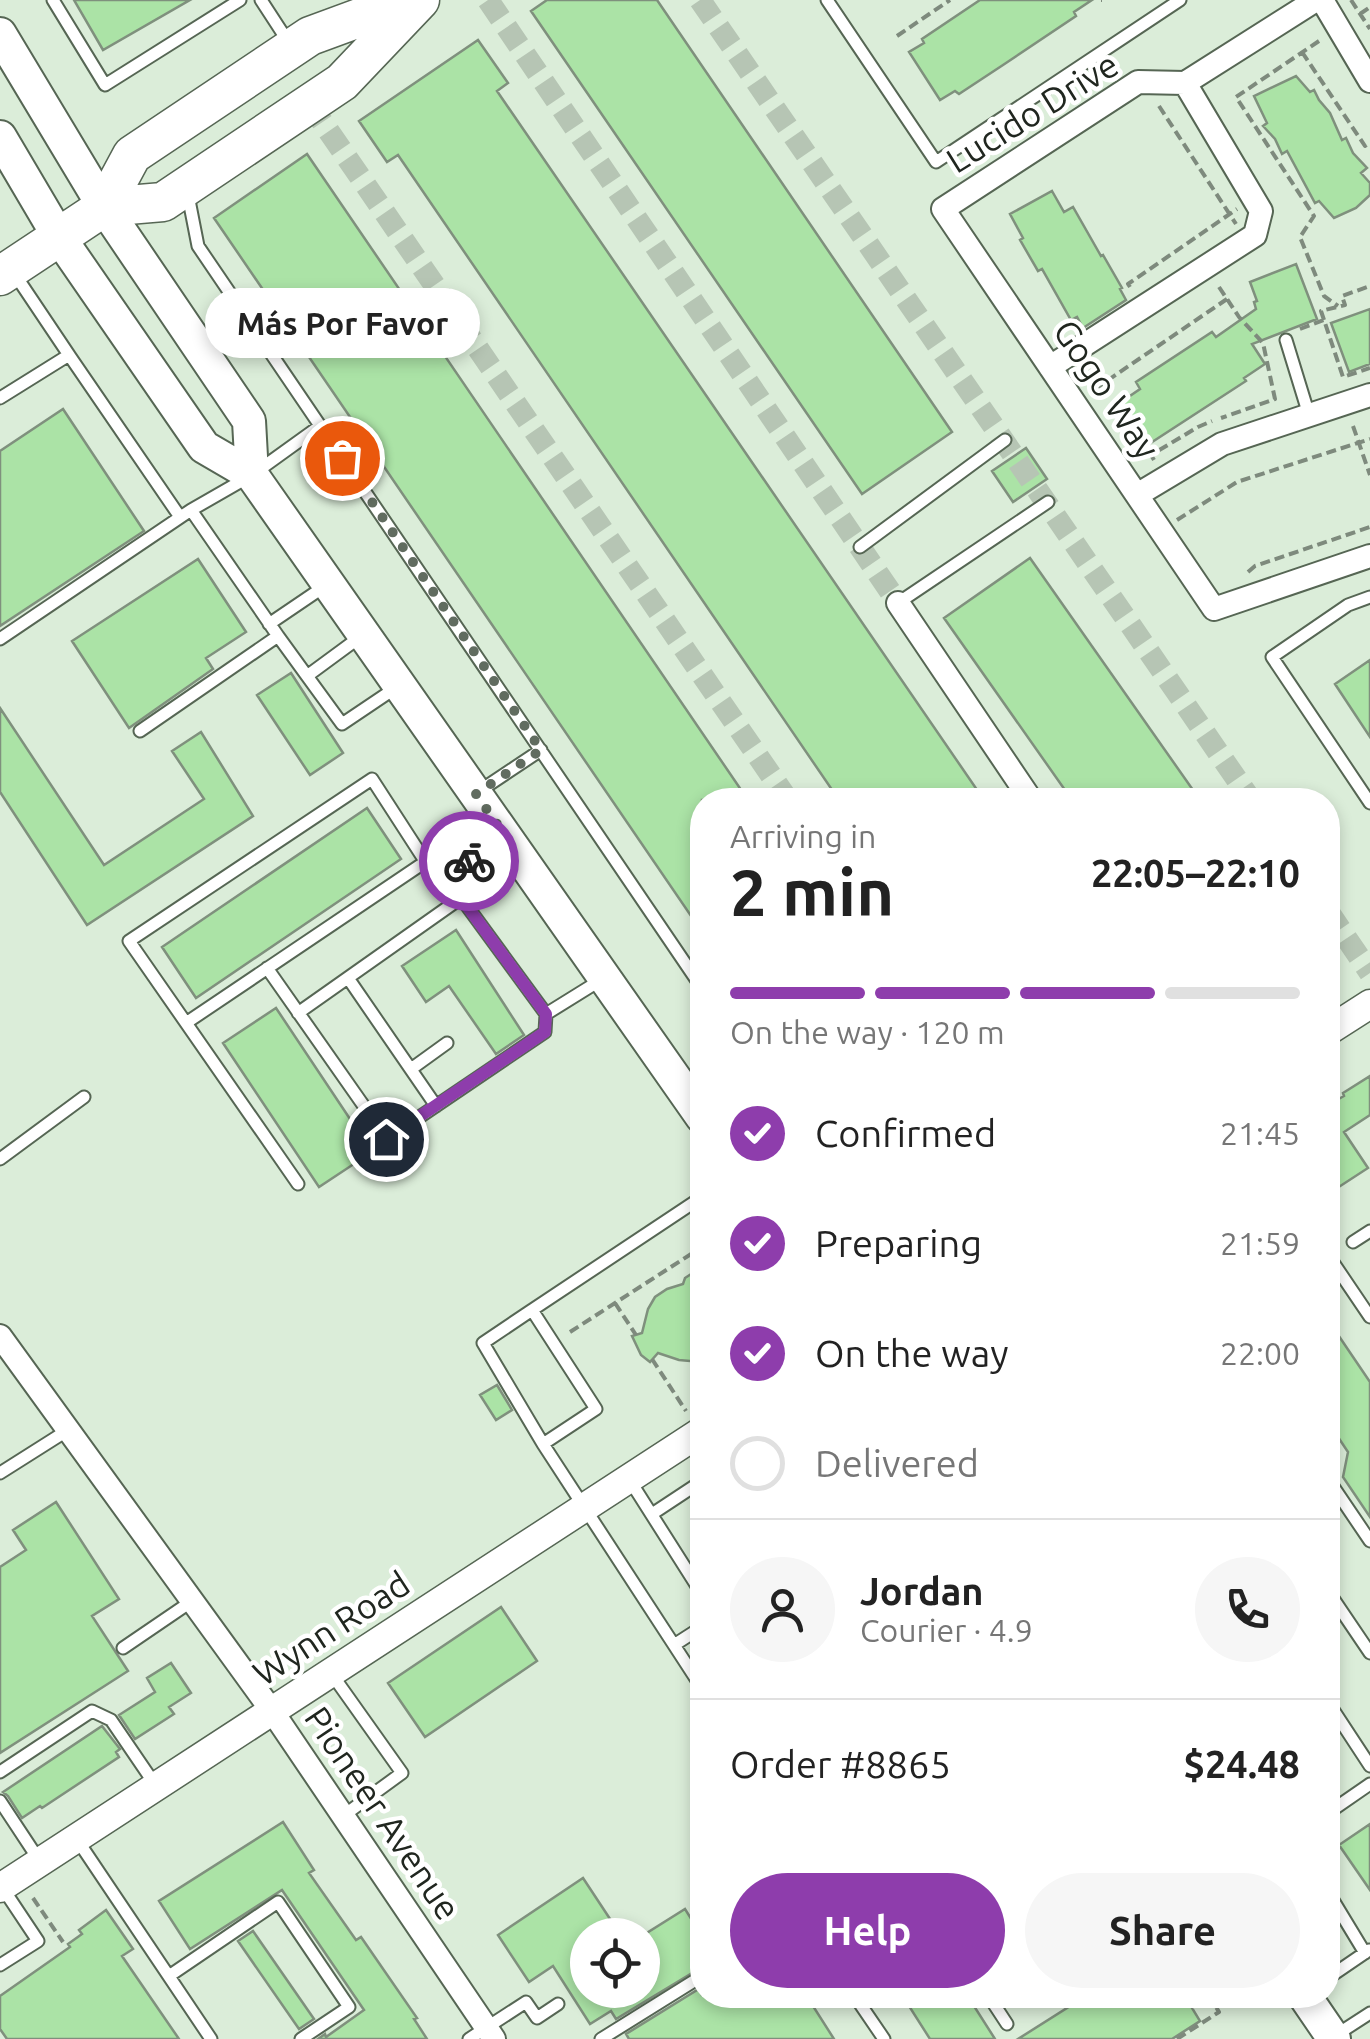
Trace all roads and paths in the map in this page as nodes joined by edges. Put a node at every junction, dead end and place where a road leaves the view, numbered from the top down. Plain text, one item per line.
1 (53, 0) edge
2 (240, 0) edge
3 (261, 0) edge
4 (408, 0) edge
5 (420, 0) edge
6 (827, 0) edge
7 (950, 0) edge
8 (1180, 0) edge
9 (1319, 0) edge
10 (1351, 0) edge
11 (1370, 8) edge
12 (1360, 14) junction
13 (1338, 28) junction
14 (1370, 29) edge
15 (0, 34) edge
16 (897, 36) dead end
17 (292, 48) junction
18 (1302, 52) junction
19 (1370, 81) edge
20 (1142, 82) junction
21 (1185, 83) junction
22 (0, 138) edge
23 (1370, 142) edge
24 (186, 186) junction
25 (1254, 199) junction
26 (104, 207) junction
27 (943, 209) joint
28 (1230, 214) junction
29 (59, 237) junction
30 (1251, 238) junction
31 (1205, 267) junction
32 (5, 272) edge
33 (1370, 286) edge
34 (1227, 298) junction
35 (1338, 306) junction
36 (1144, 307) junction
37 (1324, 320) junction
38 (1290, 336) joint
39 (69, 355) junction
40 (1050, 368) junction
41 (1370, 368) edge
42 (1370, 395) edge
43 (0, 398) edge
44 (1074, 403) junction
45 (1346, 403) junction
46 (1309, 415) junction
47 (320, 426) junction
48 (1005, 440) dead end
49 (1370, 440) edge
50 (1359, 443) junction
51 (252, 475) junction
52 (1370, 476) edge
53 (1131, 487) junction
54 (1048, 502) dead end
55 (186, 514) junction
56 (1370, 528) edge
57 (1161, 531) junction
58 (860, 547) dead end
59 (1370, 556) edge
60 (328, 583) junction
61 (1370, 597) edge
62 (898, 603) joint
63 (1210, 603) junction
64 (270, 624) junction
65 (364, 634) junction
66 (278, 636) junction
67 (0, 640) edge
68 (307, 676) junction
69 (400, 685) junction
70 (140, 731) dead end
71 (541, 750) junction
72 (1023, 788) edge
73 (476, 794) junction
74 (1370, 802) edge
75 (506, 837) junction
76 (426, 862) junction
77 (445, 876) junction
78 (461, 898) junction
79 (267, 968) junction
80 (690, 970) edge
81 (348, 978) junction
82 (605, 978) junction
83 (1370, 1004) edge
84 (298, 1013) junction
85 (546, 1014) junction
86 (186, 1023) junction
87 (1340, 1023) edge
88 (447, 1044) dead end
89 (410, 1069) junction
90 (84, 1097) dead end
91 (690, 1100) edge
92 (436, 1106) junction
93 (0, 1160) edge
94 (298, 1184) dead end
95 (690, 1204) edge
96 (1370, 1231) edge
97 (1353, 1242) dead end
98 (690, 1254) edge
99 (1340, 1273) edge
100 (615, 1303) junction
101 (532, 1310) junction
102 (1370, 1317) edge
103 (570, 1332) dead end
104 (636, 1335) dead end
105 (0, 1336) edge
106 (652, 1360) dead end
107 (690, 1415) edge
108 (690, 1425) edge
109 (68, 1430) junction
110 (543, 1444) junction
111 (0, 1473) edge
112 (629, 1479) junction
113 (690, 1488) edge
114 (1340, 1497) edge
115 (586, 1507) junction
116 (652, 1514) junction
117 (1370, 1541) edge
118 (690, 1575) edge
119 (192, 1601) junction
120 (1340, 1608) edge
121 (690, 1635) edge
122 (674, 1645) junction
123 (122, 1648) dead end
124 (1370, 1652) edge
125 (690, 1670) edge
126 (331, 1673) junction
127 (272, 1711) junction
128 (1340, 1720) edge
129 (1370, 1766) edge
130 (0, 1772) edge
131 (1370, 1784) edge
132 (156, 1786) junction
133 (0, 1801) edge
134 (1340, 1805) edge
135 (343, 1816) junction
136 (76, 1838) junction
137 (40, 1862) junction
138 (1, 1887) edge
139 (33, 1898) dead end
140 (1340, 1910) edge
141 (63, 1942) dead end
142 (1368, 1951) edge
143 (0, 1965) edge
144 (1340, 1970) edge
145 (169, 1976) junction
146 (690, 1983) edge
147 (558, 2004) dead end
148 (863, 2008) edge
149 (997, 2008) edge
150 (1216, 2008) edge
151 (1313, 2008) edge
152 (1370, 2013) edge
153 (1007, 2024) dead end
154 (483, 2035) edge
155 (1333, 2038) edge
156 (211, 2039) edge
157 (300, 2039) edge
158 (601, 2039) edge
159 (884, 2039) edge
160 (1177, 2039) edge

1 - 2 lane
3 - 17 lane
4 - 17 main road
5 - 24 main road
6 - 8 lane
7 - 16 path
9 - 13 street
9 - 21 street
10 - 12 path
11 - 12 path
12 - 14 path
13 - 18 path
13 - 19 street
15 - 26 main road
17 - 26 main road
18 - 23 path
18 - 35 path
20 - 21 street, Lucido Drive
20 - 27 street, Lucido Drive
20 - 28 path
21 - 25 street
22 - 29 main road
24 - 26 main road
24 - 47 lane
25 - 28 path
25 - 30 street
26 - 29 main road
26 - 51 main road
27 - 40 street, Gogo Way
28 - 30 path
28 - 36 path
29 - 32 main road
29 - 51 main road
30 - 31 street
31 - 34 path
31 - 36 street
32 - 39 lane
33 - 35 path
34 - 44 path
34 - 53 path
35 - 37 path
36 - 40 street
37 - 38 path
37 - 41 path
38 - 46 lane
39 - 43 lane
39 - 55 lane
40 - 44 street, Gogo Way
42 - 45 street
44 - 53 street, Gogo Way
45 - 46 street
45 - 50 path
46 - 53 street
47 - 51 lane
47 - 71 lane
48 - 58 lane
49 - 50 path
50 - 52 path
50 - 57 path
51 - 55 lane
51 - 60 main road
53 - 57 street, Gogo Way
54 - 62 lane
55 - 64 lane
55 - 67 lane
56 - 63 path
57 - 63 street, Gogo Way
59 - 63 street
60 - 64 lane
60 - 65 main road
61 - 74 lane
62 - 72 street
64 - 66 lane
65 - 68 lane
65 - 69 main road
66 - 68 lane
66 - 70 lane
68 - 69 lane
69 - 73 main road
71 - 73 lane
71 - 80 lane
73 - 75 main road
75 - 77 lane
75 - 82 main road
76 - 77 lane
76 - 79 lane
76 - 86 lane
77 - 78 lane
78 - 81 lane
78 - 85 lane
79 - 84 lane
79 - 86 lane
81 - 84 lane
81 - 89 lane
82 - 85 lane
82 - 91 main road
83 - 87 street
84 - 92 lane
85 - 92 lane
86 - 94 lane
88 - 89 lane
89 - 92 lane
90 - 93 lane
95 - 101 lane
96 - 97 lane
98 - 100 path
99 - 102 lane
100 - 103 path
100 - 104 path
101 - 110 lane
101 - 110 lane
105 - 109 street, Pioneer Avenue
106 - 107 path
108 - 112 street, Wynn Road
109 - 111 lane
109 - 119 street, Pioneer Avenue
110 - 115 lane
112 - 115 street, Wynn Road
112 - 116 lane
113 - 116 lane
114 - 117 lane
115 - 122 lane
115 - 126 street, Wynn Road
116 - 118 lane
119 - 123 lane
119 - 127 street, Pioneer Avenue
120 - 124 lane
121 - 122 lane
122 - 125 lane
126 - 127 street, Wynn Road
126 - 135 lane
127 - 132 street, Wynn Road
127 - 135 street, Pioneer Avenue
128 - 129 lane
130 - 132 lane
131 - 134 lane
132 - 136 street, Wynn Road
133 - 137 lane
135 - 154 street, Pioneer Avenue
136 - 137 street, Wynn Road
136 - 145 lane
137 - 138 street, Wynn Road
138 - 143 lane
139 - 141 path
140 - 142 lane
142 - 144 lane
145 - 156 lane
145 - 157 lane
146 - 158 lane
147 - 154 lane
148 - 159 lane
149 - 153 lane
150 - 160 path
151 - 155 main road
152 - 155 lane

